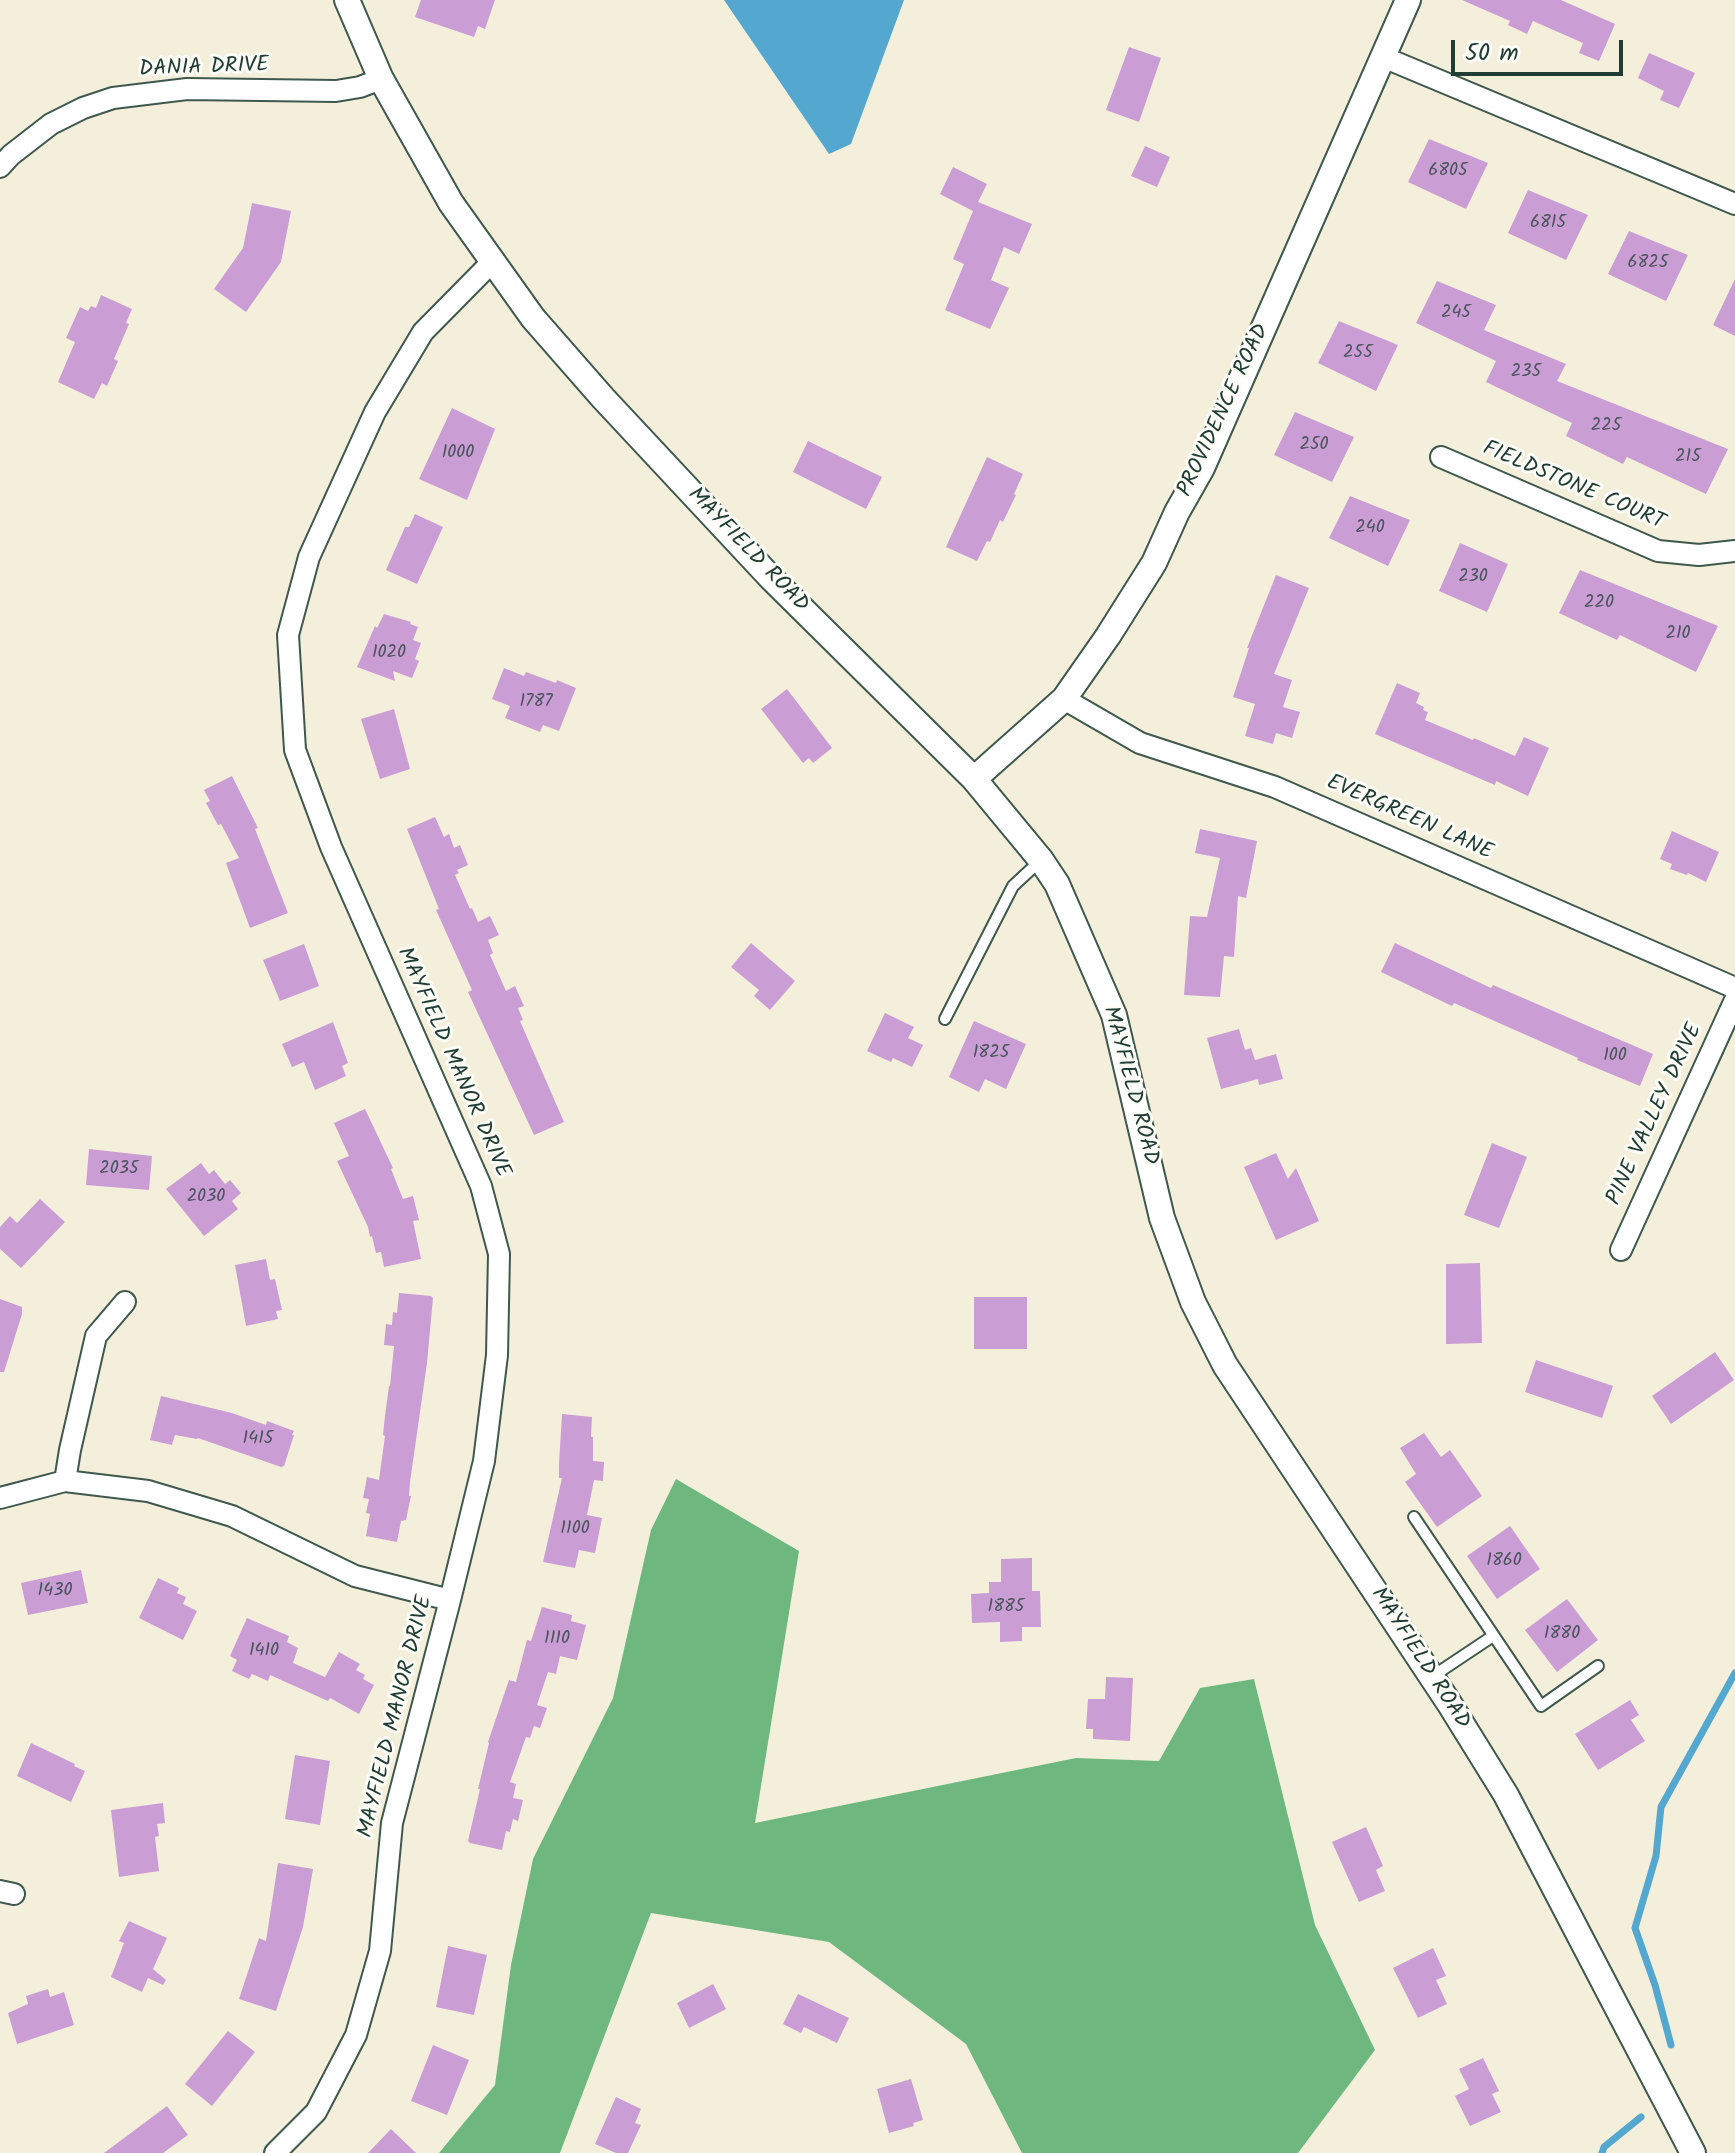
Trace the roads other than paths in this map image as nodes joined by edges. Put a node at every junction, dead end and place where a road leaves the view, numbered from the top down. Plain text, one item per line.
1 (347, 0) edge
2 (1408, 0) edge
3 (1383, 57) junction
4 (381, 79) junction
5 (0, 167) edge
6 (1735, 204) edge
7 (492, 262) junction
8 (1441, 457) dead end
9 (1735, 551) edge
10 (1064, 699) junction
11 (974, 779) junction
12 (1041, 860) junction
13 (1735, 988) edge
14 (1735, 1000) edge
15 (945, 1019) dead end
16 (1621, 1250) dead end
17 (125, 1302) dead end
18 (65, 1481) junction
19 (0, 1498) edge
20 (1414, 1517) dead end
21 (450, 1600) junction
22 (1493, 1636) junction
23 (1598, 1666) dead end
24 (1431, 1677) junction
25 (275, 2153) edge
26 (1693, 2153) edge

1 - 4 street, MAYFIELD ROAD
2 - 3 street, PROVIDENCE ROAD
3 - 6 street
3 - 10 street, PROVIDENCE ROAD
4 - 5 street, DANIA DRIVE
4 - 7 street, MAYFIELD ROAD
7 - 11 street, MAYFIELD ROAD
7 - 21 street, MAYFIELD MANOR DRIVE
8 - 9 street, FIELDSTONE COURT
10 - 11 street, PROVIDENCE ROAD
10 - 13 street, EVERGREEN LANE
11 - 12 street, MAYFIELD ROAD
12 - 15 lane
12 - 24 street, MAYFIELD ROAD
14 - 16 street, PINE VALLEY DRIVE
17 - 18 street
18 - 19 street
18 - 21 street
20 - 22 lane
21 - 25 street, MAYFIELD MANOR DRIVE
22 - 23 lane
22 - 24 lane
24 - 26 street, MAYFIELD ROAD

